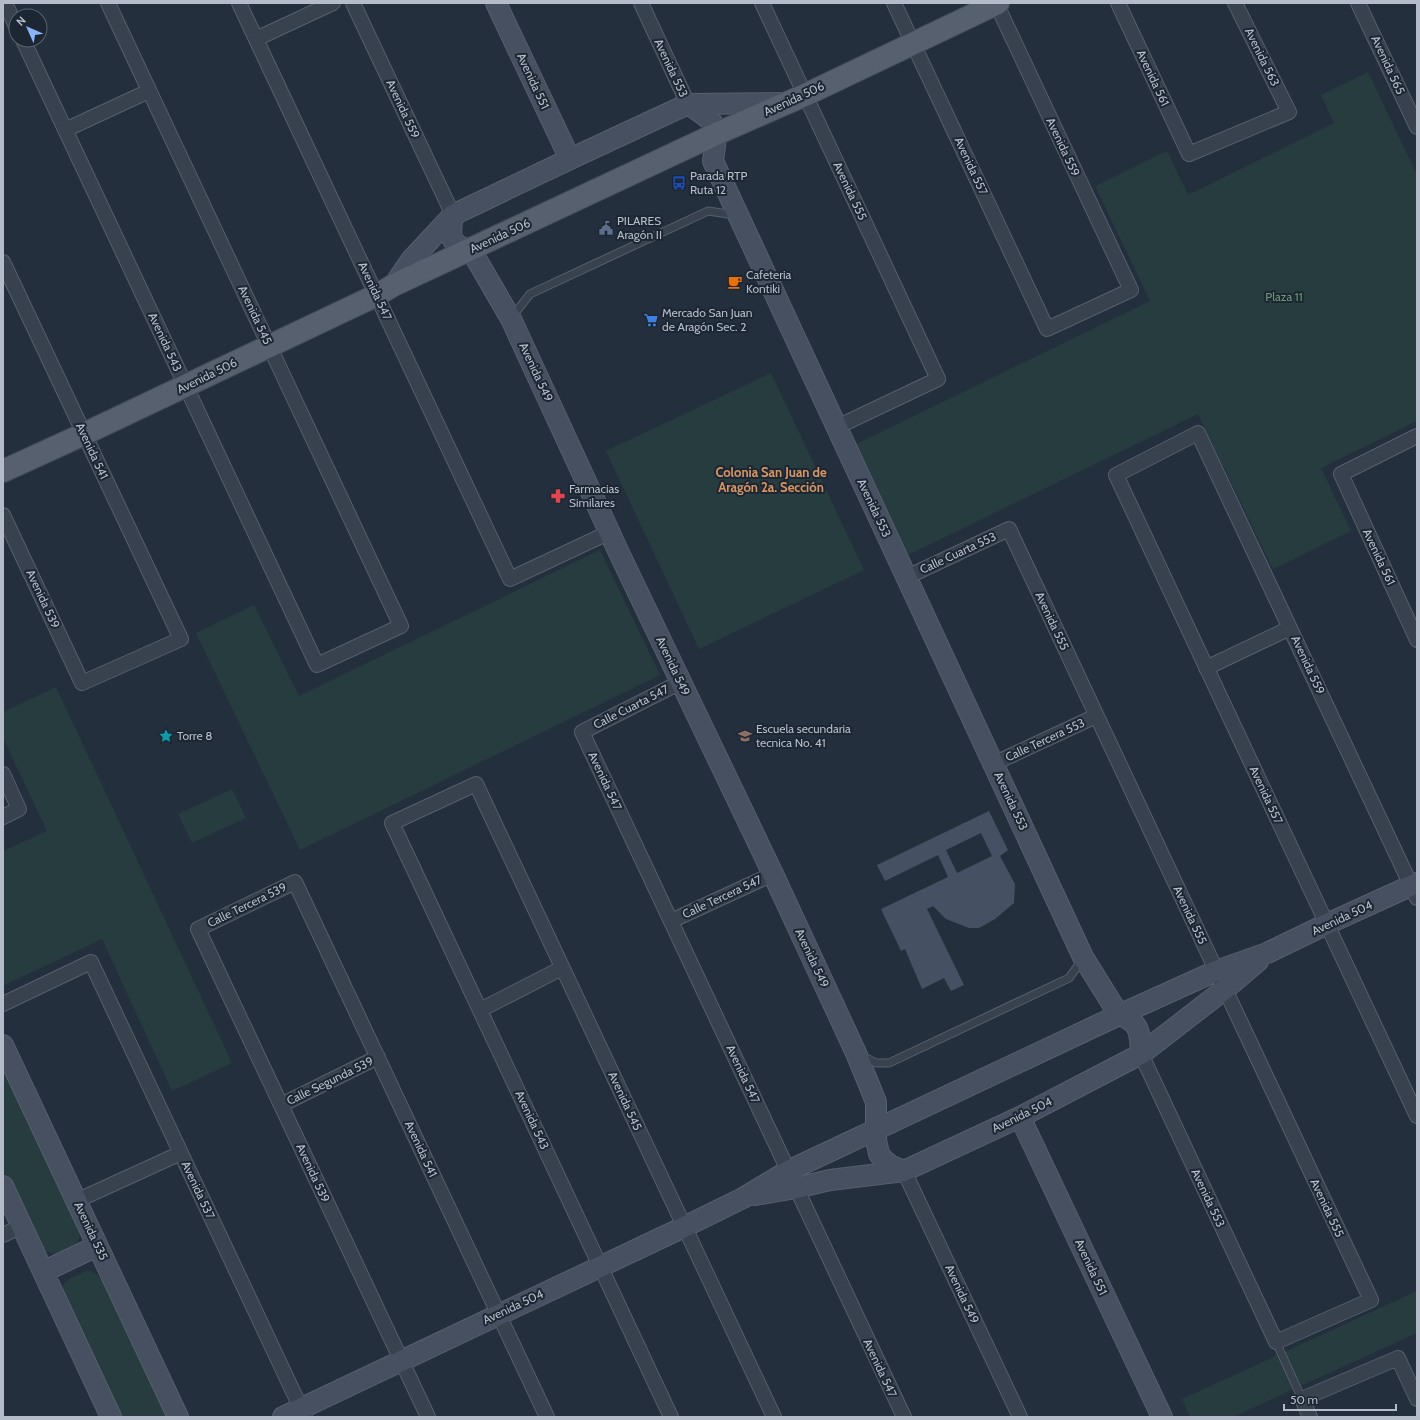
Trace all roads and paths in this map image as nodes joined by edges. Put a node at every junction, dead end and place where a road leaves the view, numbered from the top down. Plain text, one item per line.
1 (108, 3) edge
2 (239, 3) edge
3 (333, 3) edge
4 (353, 3) edge
5 (496, 3) edge
6 (641, 3) edge
7 (762, 3) edge
8 (894, 3) edge
9 (997, 3) edge
10 (1118, 3) edge
11 (1235, 3) edge
12 (1358, 3) edge
13 (256, 39) junction
14 (913, 43) junction
15 (26, 48) edge
16 (149, 91) junction
17 (796, 99) junction
18 (688, 104) junction
19 (1289, 112) joint
20 (1417, 127) edge
21 (65, 130) junction
22 (716, 134) junction
23 (570, 159) junction
24 (453, 215) junction
25 (738, 215) junction
26 (471, 250) junction
27 (3, 262) edge
28 (386, 290) junction
29 (511, 319) junction
30 (1047, 329) joint
31 (269, 346) junction
32 (186, 386) junction
33 (837, 427) junction
34 (1198, 433) joint
35 (84, 434) junction
36 (1417, 436) edge
37 (3, 471) edge
38 (3, 515) edge
39 (1009, 529) joint
40 (610, 532) junction
41 (906, 577) junction
42 (1290, 628) junction
43 (1417, 640) edge
44 (317, 665) joint
45 (1206, 668) junction
46 (82, 682) joint
47 (680, 682) junction
48 (1096, 716) junction
49 (582, 732) joint
50 (994, 764) junction
51 (3, 774) edge
52 (476, 784) joint
53 (3, 817) edge
54 (772, 874) junction
55 (295, 882) joint
56 (1415, 889) edge
57 (671, 921) junction
58 (1327, 924) junction
59 (198, 929) joint
60 (1267, 953) junction
61 (1083, 957) junction
62 (562, 968) junction
63 (1216, 971) junction
64 (1225, 989) junction
65 (3, 1004) edge
66 (480, 1010) junction
67 (1119, 1015) junction
68 (3, 1045) edge
69 (856, 1053) junction
70 (1141, 1054) junction
71 (378, 1057) junction
72 (281, 1105) junction
73 (1417, 1116) edge
74 (1020, 1117) junction
75 (876, 1130) junction
76 (181, 1153) junction
77 (904, 1171) junction
78 (792, 1180) junction
79 (3, 1186) edge
80 (76, 1201) junction
81 (22, 1226) junction
82 (684, 1227) junction
83 (3, 1235) edge
84 (97, 1246) junction
85 (601, 1266) junction
86 (43, 1272) junction
87 (499, 1314) junction
88 (1276, 1342) junction
89 (401, 1360) junction
90 (1302, 1399) junction
91 (1417, 1399) edge
92 (303, 1413) edge
93 (111, 1417) edge
94 (178, 1417) edge
95 (282, 1417) edge
96 (428, 1417) edge
97 (547, 1417) edge
98 (672, 1417) edge
99 (774, 1417) edge
100 (904, 1417) edge
101 (1020, 1417) edge
102 (1162, 1417) edge
103 (1310, 1417) edge

1 - 16 street, Avenida 545
2 - 13 street, Avenida 547
3 - 13 street
4 - 24 street, Avenida 559
5 - 23 street, Avenida 551
6 - 18 street, Avenida 553
7 - 17 street, Avenida 555
8 - 14 street, Avenida 557
9 - 14 main road, Avenida 506
9 - 30 street, Avenida 559
10 - 19 street, Avenida 561
11 - 19 street, Avenida 563
12 - 20 street, Avenida 565
13 - 28 street, Avenida 547
14 - 17 main road, Avenida 506
14 - 30 street, Avenida 557
15 - 21 street, Avenida 543
16 - 21 street
16 - 31 street, Avenida 545
17 - 18 street
17 - 22 main road, Avenida 506
17 - 33 street, Avenida 555
18 - 22 street, Avenida 553
18 - 23 street
21 - 32 street, Avenida 543
22 - 25 street, Avenida 553
22 - 26 main road, Avenida 506
23 - 24 street
24 - 26 street
24 - 28 street
25 - 29 lane
25 - 33 street, Avenida 553
26 - 28 main road, Avenida 506
26 - 29 street, Avenida 549
27 - 35 street, Avenida 541
28 - 31 main road, Avenida 506
28 - 40 street, Avenida 547
29 - 40 street, Avenida 549
31 - 32 main road, Avenida 506
31 - 44 street, Avenida 545
32 - 35 main road, Avenida 506
32 - 44 street, Avenida 543
33 - 41 street, Avenida 553
34 - 42 street, Avenida 559
34 - 45 street, Avenida 557
35 - 37 main road, Avenida 506
35 - 46 street, Avenida 541
36 - 43 street, Avenida 561
38 - 46 street, Avenida 539
39 - 41 street, Calle Cuarta 553
39 - 48 street, Avenida 555
40 - 47 street, Avenida 549
41 - 50 street, Avenida 553
42 - 45 street
42 - 56 street, Avenida 559
45 - 58 street, Avenida 557
47 - 49 street, Calle Cuarta 547
47 - 54 street, Avenida 549
48 - 50 street, Calle Tercera 553
48 - 63 street, Avenida 555
49 - 57 street, Avenida 547
50 - 61 street, Avenida 553
51 - 53 street
52 - 62 street, Avenida 545
52 - 66 street, Avenida 543
54 - 57 street, Calle Tercera 547
54 - 69 street, Avenida 549
55 - 59 street, Calle Tercera 539
55 - 71 street, Avenida 541
56 - 58 street, Avenida 504
57 - 78 street, Avenida 547
58 - 60 street, Avenida 504
58 - 73 street, Avenida 557
59 - 72 street, Avenida 539
60 - 63 street, Avenida 504
60 - 64 street, Avenida 504
61 - 67 street, Avenida 553
61 - 69 lane
62 - 66 street
62 - 82 street, Avenida 545
63 - 64 street, Avenida 555
63 - 67 street, Avenida 504
64 - 70 street, Avenida 504
64 - 88 street, Avenida 555
65 - 76 street, Avenida 537
66 - 85 street, Avenida 543
67 - 70 street
67 - 75 street, Avenida 504
68 - 80 street, Avenida 535
69 - 75 street, Avenida 549
70 - 74 street, Avenida 504
70 - 88 street, Avenida 553
71 - 72 street, Calle Segunda 539
71 - 87 street, Avenida 541
72 - 89 street, Avenida 539
74 - 77 street, Avenida 504
74 - 102 street, Avenida 551
75 - 77 street, Avenida 549
75 - 78 street, Avenida 504
76 - 80 street
76 - 92 street, Avenida 537
77 - 78 street, Avenida 504
77 - 101 street, Avenida 549
78 - 82 street, Avenida 504
78 - 100 street, Avenida 547
79 - 81 street
80 - 84 street, Avenida 535
81 - 83 street
81 - 86 street
82 - 85 street, Avenida 504
82 - 99 street, Avenida 545
84 - 86 street
84 - 94 street, Avenida 535
85 - 87 street, Avenida 504
85 - 98 street, Avenida 543
86 - 93 street
87 - 89 street, Avenida 504
87 - 97 street, Avenida 541
88 - 90 lane
89 - 92 street, Avenida 504
89 - 96 street, Avenida 539
90 - 91 street
90 - 103 street
92 - 95 street, Avenida 504

